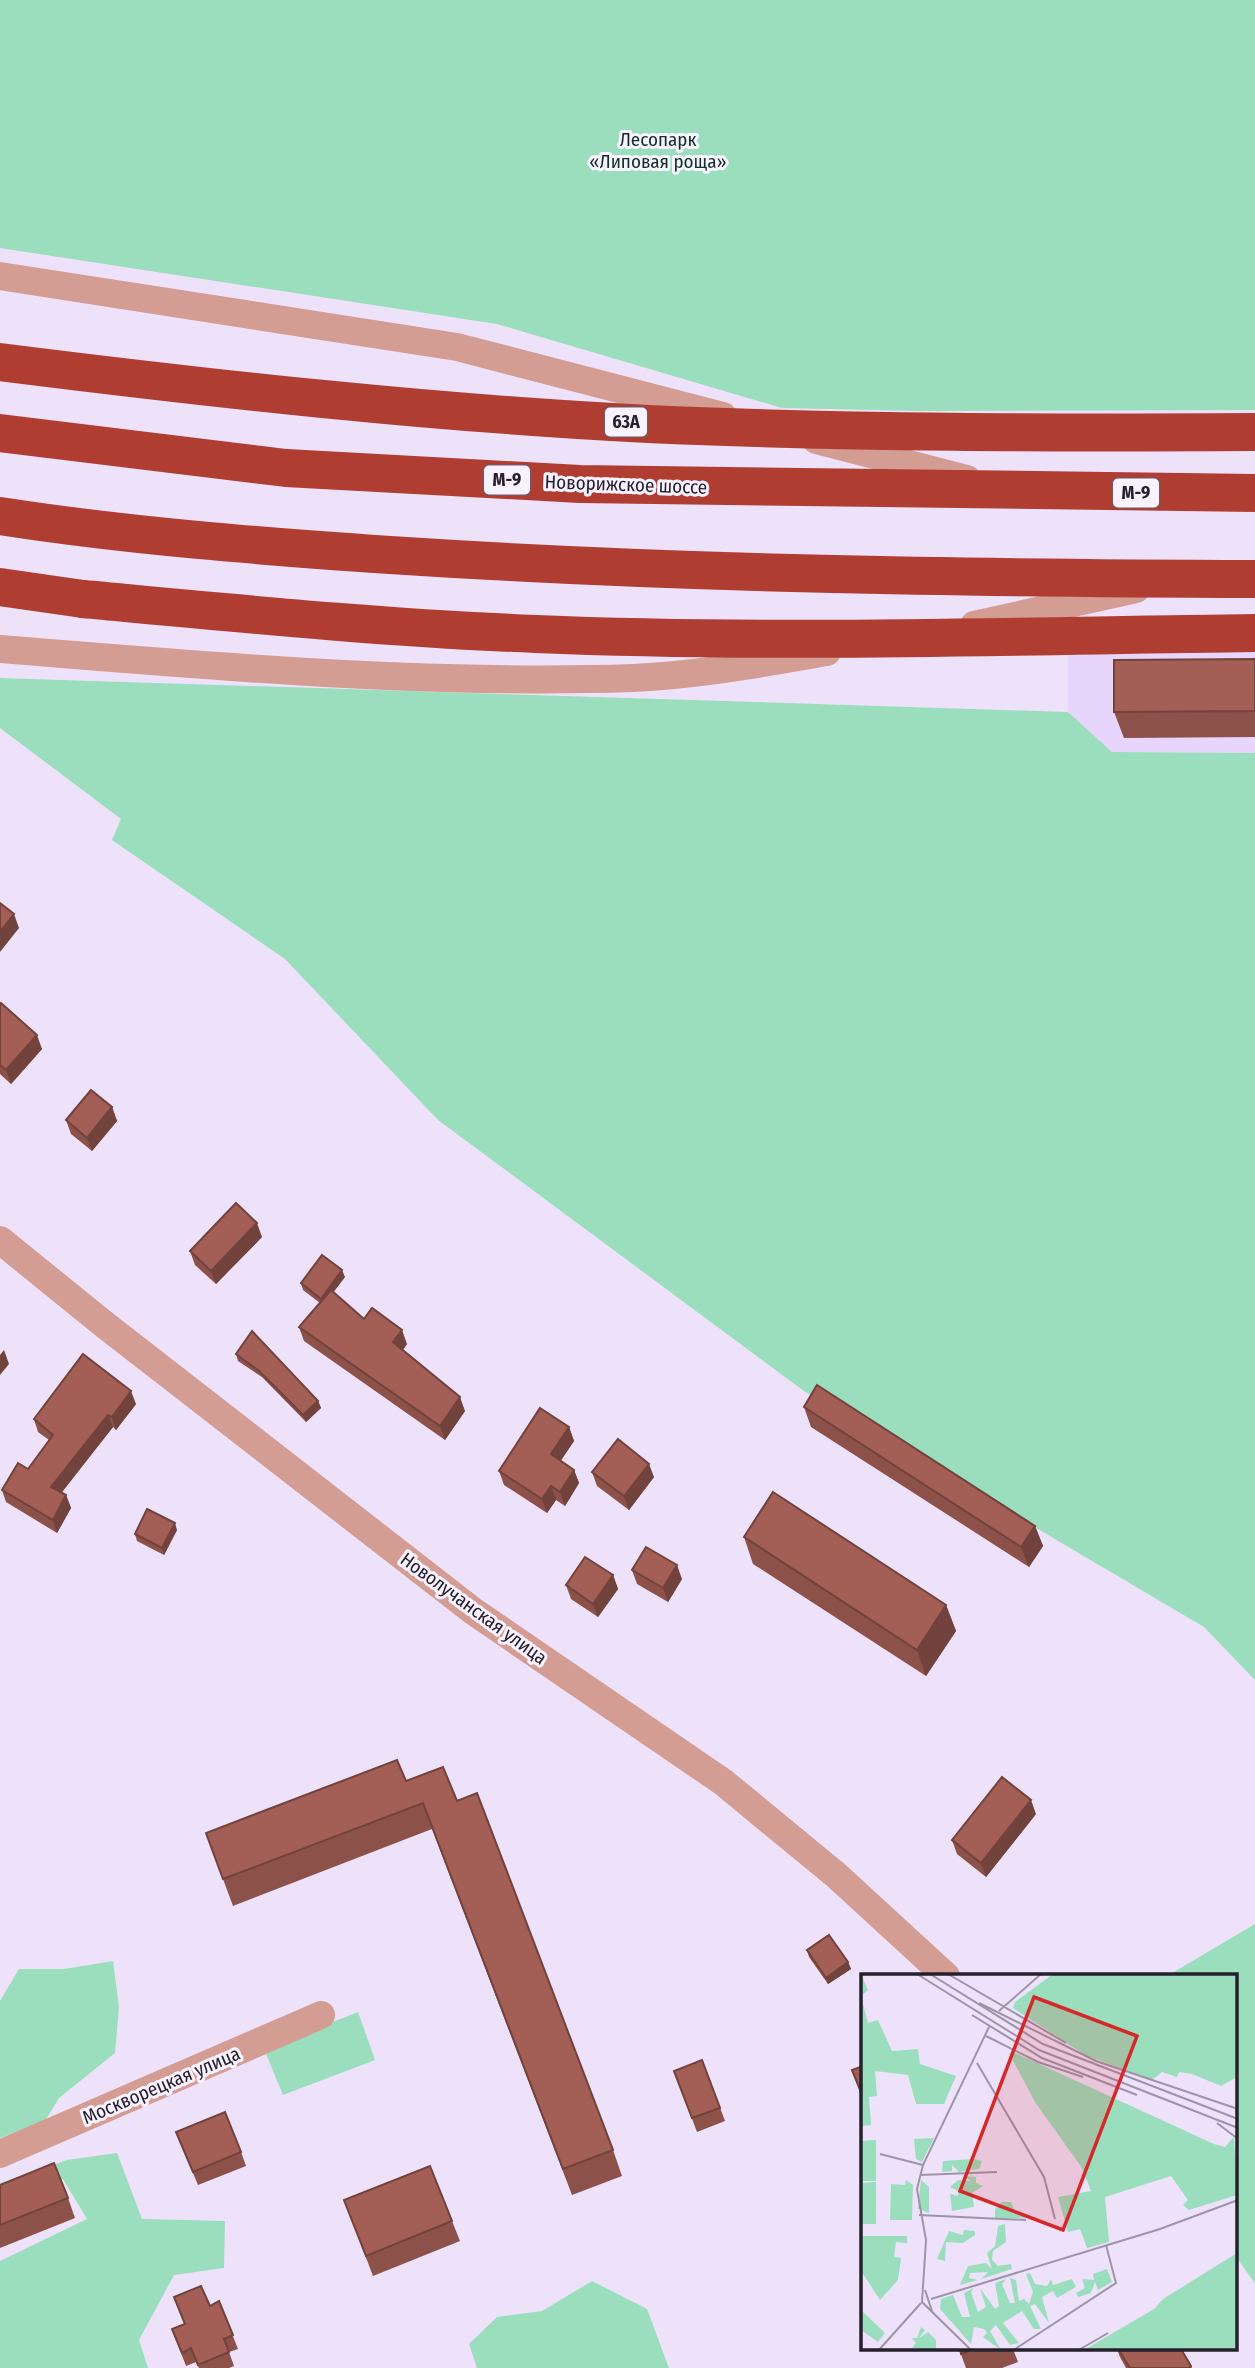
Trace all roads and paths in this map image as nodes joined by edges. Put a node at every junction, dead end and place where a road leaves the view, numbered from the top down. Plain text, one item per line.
1 (0, 276) edge
2 (0, 362) edge
3 (1255, 432) edge
4 (0, 433) edge
5 (1017, 492) junction
6 (1255, 493) edge
7 (0, 516) edge
8 (1184, 579) junction
9 (1255, 579) edge
10 (0, 587) edge
11 (1255, 633) edge
12 (0, 649) edge
13 (0, 1240) edge
14 (944, 1974) edge
15 (321, 2015) dead end
16 (0, 2154) edge

1 - 5 street
2 - 3 highway, 63A, bridge
4 - 5 highway, Новорижское шоссе / М-9
5 - 6 highway, Новорижское шоссе / М-9
7 - 8 highway
8 - 9 highway
8 - 12 street
10 - 11 highway, bridge
13 - 14 street, Новолучанская улица
15 - 16 street, Москворецкая улица

